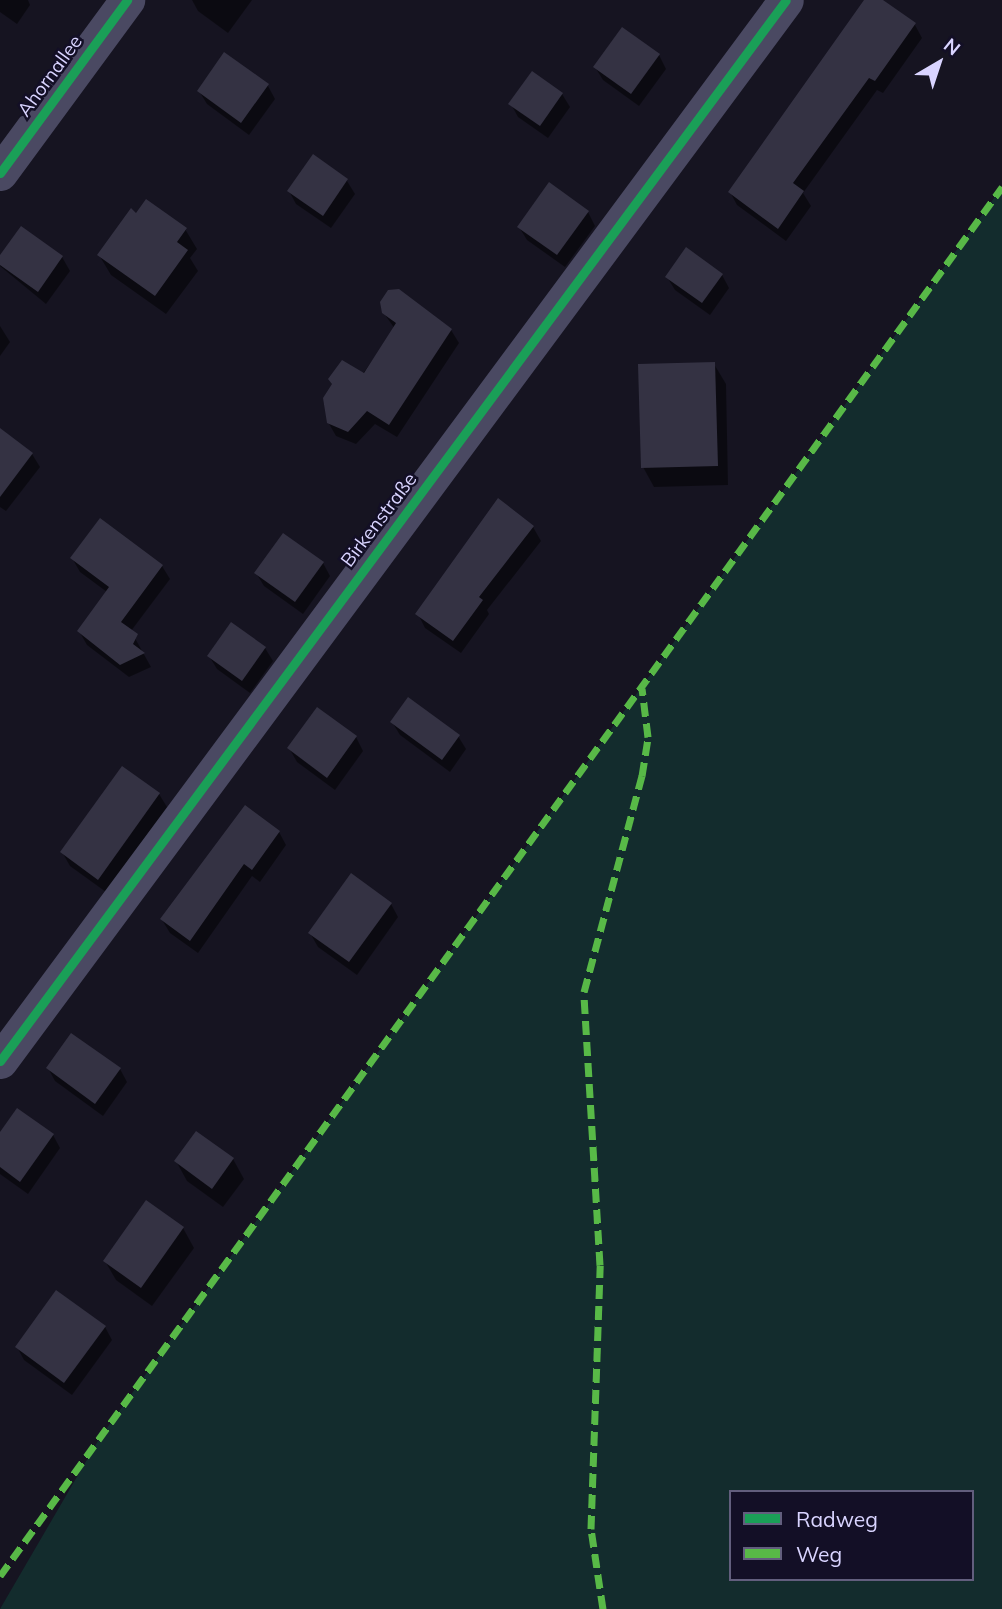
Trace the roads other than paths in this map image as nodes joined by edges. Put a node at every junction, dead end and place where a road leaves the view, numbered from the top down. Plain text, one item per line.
1 (127, 0) edge
2 (786, 0) edge
3 (0, 173) edge
4 (0, 1061) edge

1 - 3 street, Ahornallee
2 - 4 street, Birkenstraße

